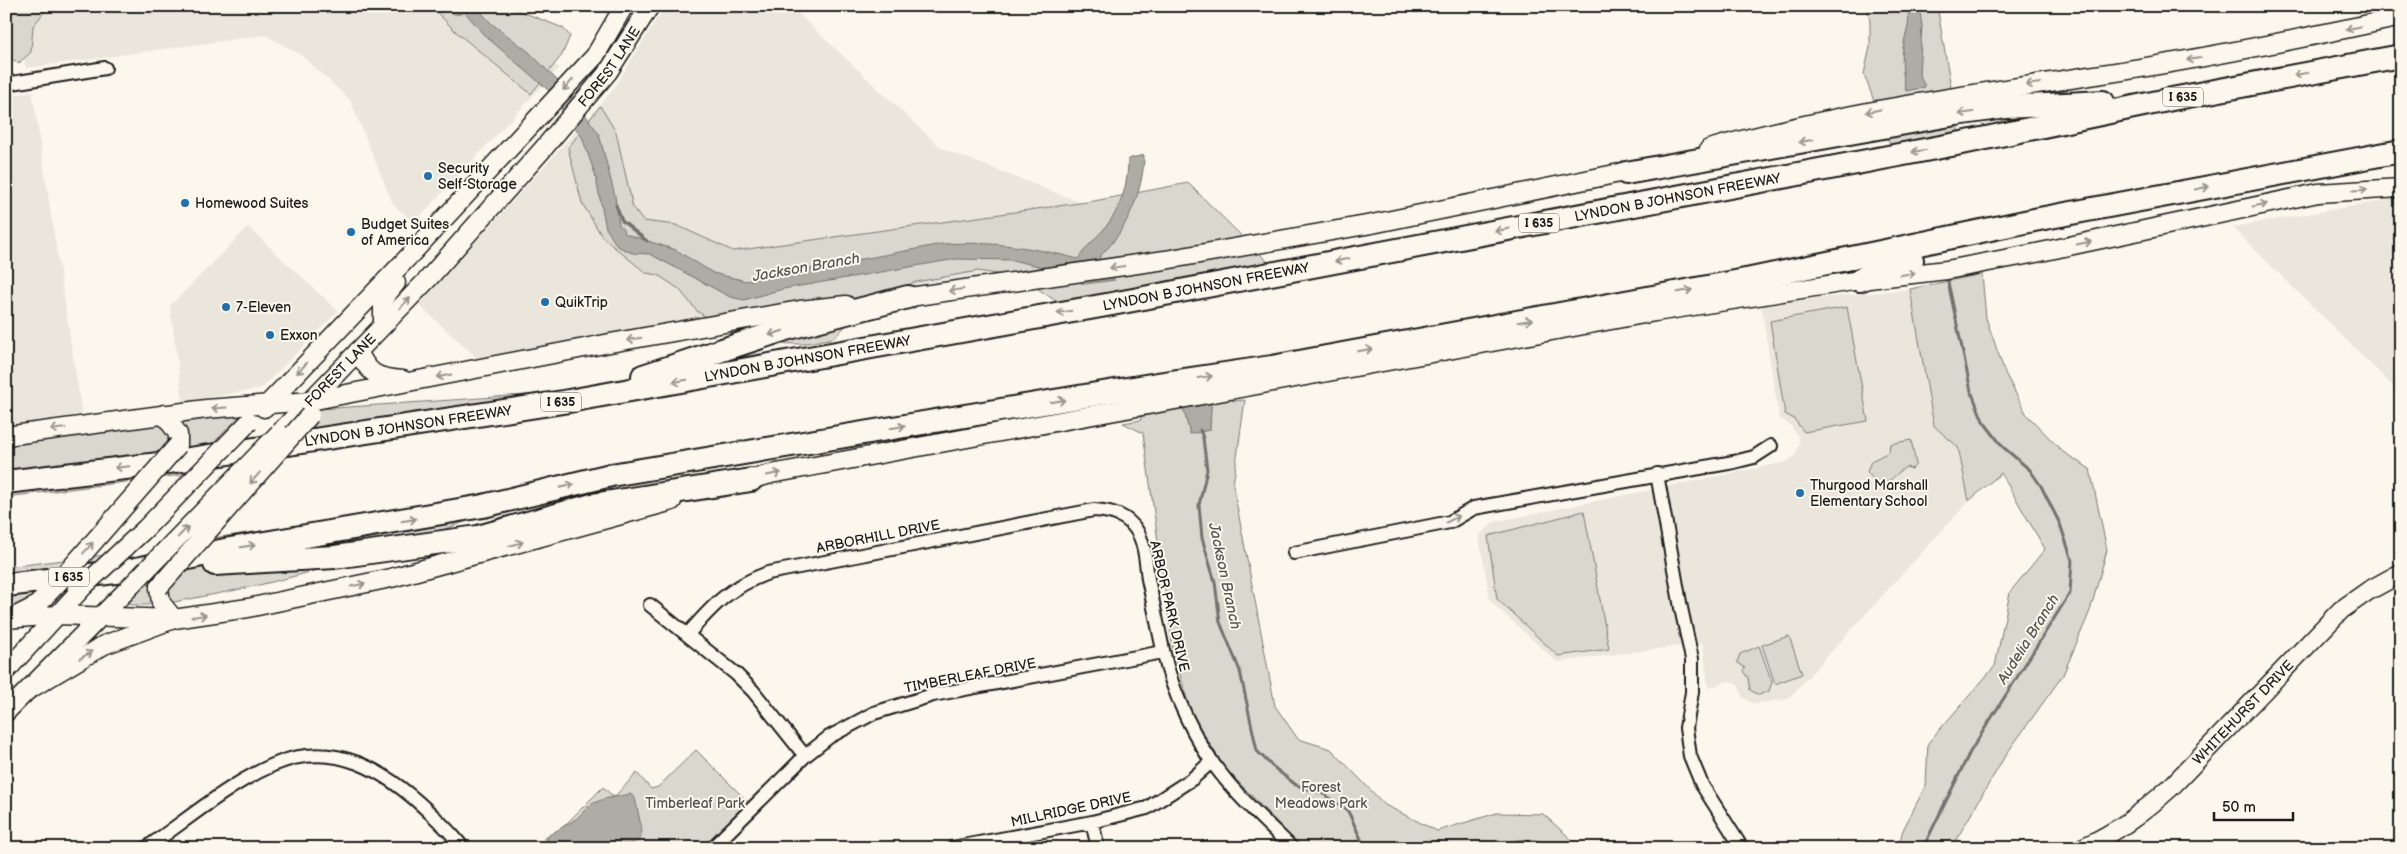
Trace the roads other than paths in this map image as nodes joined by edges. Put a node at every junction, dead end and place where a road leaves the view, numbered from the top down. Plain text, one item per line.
1 (624, 6) edge
2 (650, 6) edge
3 (2401, 17) edge
4 (2401, 56) edge
5 (105, 68) dead end
6 (6, 84) edge
7 (2172, 99) junction
8 (2401, 151) edge
9 (1626, 173) junction
10 (2401, 188) edge
11 (2169, 195) junction
12 (414, 251) junction
13 (1860, 280) junction
14 (908, 297) junction
15 (383, 325) junction
16 (358, 351) junction
17 (418, 381) junction
18 (564, 402) junction
19 (268, 404) junction
20 (310, 408) junction
21 (164, 414) junction
22 (9, 433) edge
23 (1771, 446) dead end
24 (1657, 474) junction
25 (752, 480) junction
26 (6, 482) edge
27 (1094, 510) joint
28 (1294, 553) dead end
29 (132, 570) junction
30 (2401, 574) edge
31 (6, 585) edge
32 (650, 605) dead end
33 (57, 615) junction
34 (98, 617) junction
35 (7, 619) edge
36 (174, 619) junction
37 (688, 634) junction
38 (1163, 652) junction
39 (6, 671) edge
40 (30, 689) junction
41 (6, 712) edge
42 (805, 756) junction
43 (1212, 761) junction
44 (1092, 822) junction
45 (146, 848) edge
46 (463, 848) edge
47 (712, 848) edge
48 (952, 848) edge
49 (1098, 848) edge
50 (1292, 848) edge
51 (1742, 848) edge
52 (2082, 848) edge

1 -> 12 main road, FOREST LANE
15 -> 2 main road, FOREST LANE
3 -> 9 main road
4 -> 7 highway, LYNDON B JOHNSON FREEWAY / I 635
5 - 6 street
7 -> 9 highway
7 -> 18 highway, LYNDON B JOHNSON FREEWAY / I 635
11 -> 8 highway
9 -> 14 main road
13 -> 10 main road
11 - 13 highway
29 -> 11 highway, I 635
12 - 15 main road
12 -> 19 main road, FOREST LANE
25 -> 13 main road
14 -> 17 main road
14 -> 18 highway
15 - 16 main road, FOREST LANE
16 - 17 main road
16 - 20 main road, FOREST LANE
17 - 20 main road
18 -> 26 highway, LYNDON B JOHNSON FREEWAY / I 635
19 - 20 main road
19 -> 21 main road
19 - 33 main road, FOREST LANE, bridge
34 -> 20 main road, FOREST LANE, bridge
20 -> 36 main road, bridge
21 -> 22 main road
35 -> 21 main road, bridge
23 - 24 street
28 -> 24 street
24 - 51 street
25 - 29 highway
36 -> 25 main road
27 - 37 street, ARBORHILL DRIVE
27 - 38 street, ARBOR PARK DRIVE
29 - 31 highway, I 635
30 - 52 main road, WHITEHURST DRIVE
32 - 37 street
33 - 34 main road
33 - 35 main road
33 - 39 main road, FOREST LANE
34 - 36 main road
34 - 40 main road, FOREST LANE
40 -> 36 main road
37 - 42 street
38 - 42 street, TIMBERLEAF DRIVE
38 - 43 street, ARBOR PARK DRIVE
40 - 41 main road, FOREST LANE
42 - 47 street, TIMBERLEAF DRIVE
43 - 44 street, MILLRIDGE DRIVE
43 - 50 street, ARBOR PARK DRIVE
44 - 48 street, MILLRIDGE DRIVE
44 - 49 street
45 - 46 street

